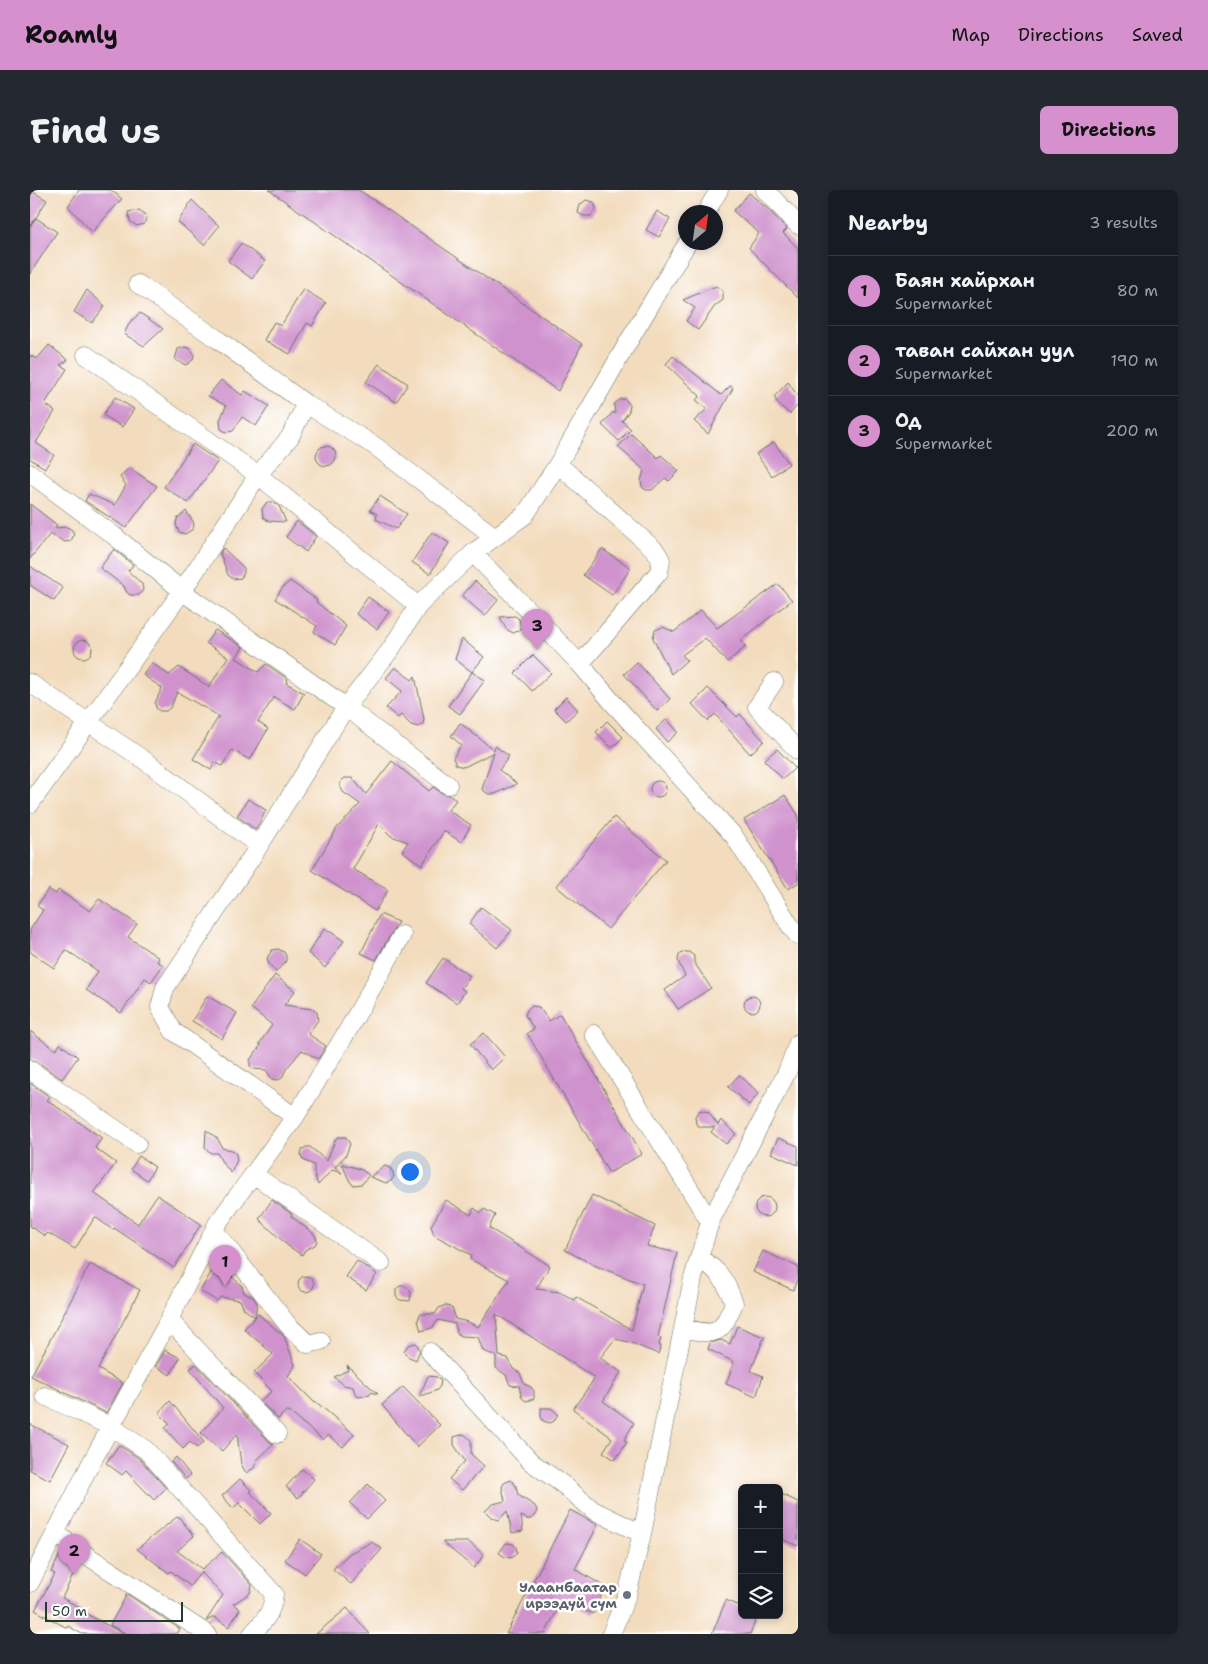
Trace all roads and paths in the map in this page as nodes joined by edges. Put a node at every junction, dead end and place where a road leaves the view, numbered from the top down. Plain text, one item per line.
1 (719, 190) edge
2 (764, 190) edge
3 (710, 205) edge
4 (798, 225) edge
5 (683, 250) edge
6 (138, 284) dead end
7 (86, 354) dead end
8 (306, 404) junction
9 (558, 464) junction
10 (30, 473) edge
11 (258, 475) junction
12 (495, 537) junction
13 (473, 553) junction
14 (183, 590) junction
15 (418, 606) junction
16 (580, 664) junction
17 (774, 682) dead end
18 (30, 683) edge
19 (346, 707) junction
20 (88, 722) junction
21 (798, 751) edge
22 (448, 785) dead end
23 (30, 804) edge
24 (259, 846) junction
25 (402, 935) dead end
26 (798, 936) edge
27 (594, 1034) dead end
28 (798, 1043) edge
29 (30, 1070) edge
30 (792, 1079) edge
31 (295, 1116) junction
32 (137, 1144) dead end
33 (254, 1174) junction
34 (710, 1222) junction
35 (214, 1230) junction
36 (699, 1258) junction
37 (381, 1263) dead end
38 (169, 1320) junction
39 (683, 1328) junction
40 (321, 1342) dead end
41 (430, 1352) dead end
42 (45, 1396) dead end
43 (112, 1427) junction
44 (277, 1434) dead end
45 (56, 1533) junction
46 (642, 1534) junction
47 (30, 1583) edge
48 (207, 1634) edge
49 (252, 1634) edge
50 (611, 1634) edge

1 - 3 street
2 - 4 street
5 - 9 street
6 - 8 street
7 - 11 street
8 - 11 street
8 - 12 street
9 - 12 street
9 - 16 street
10 - 14 street
11 - 14 street
11 - 15 street
12 - 13 street
13 - 15 street
13 - 16 street
14 - 19 street
14 - 20 street
15 - 19 street
16 - 26 street
17 - 21 street
18 - 20 street
19 - 22 street
19 - 24 street
20 - 23 street
20 - 24 street
24 - 31 street
25 - 31 street
27 - 34 street
28 - 30 street
29 - 32 street
30 - 34 street
31 - 33 street
33 - 35 street
33 - 37 street
34 - 36 street
35 - 38 street
35 - 40 street
36 - 39 street
36 - 39 street
38 - 43 street
38 - 44 street
39 - 46 street
41 - 46 street
42 - 43 street
43 - 45 street
43 - 49 street
45 - 47 street
45 - 48 street
46 - 50 street

